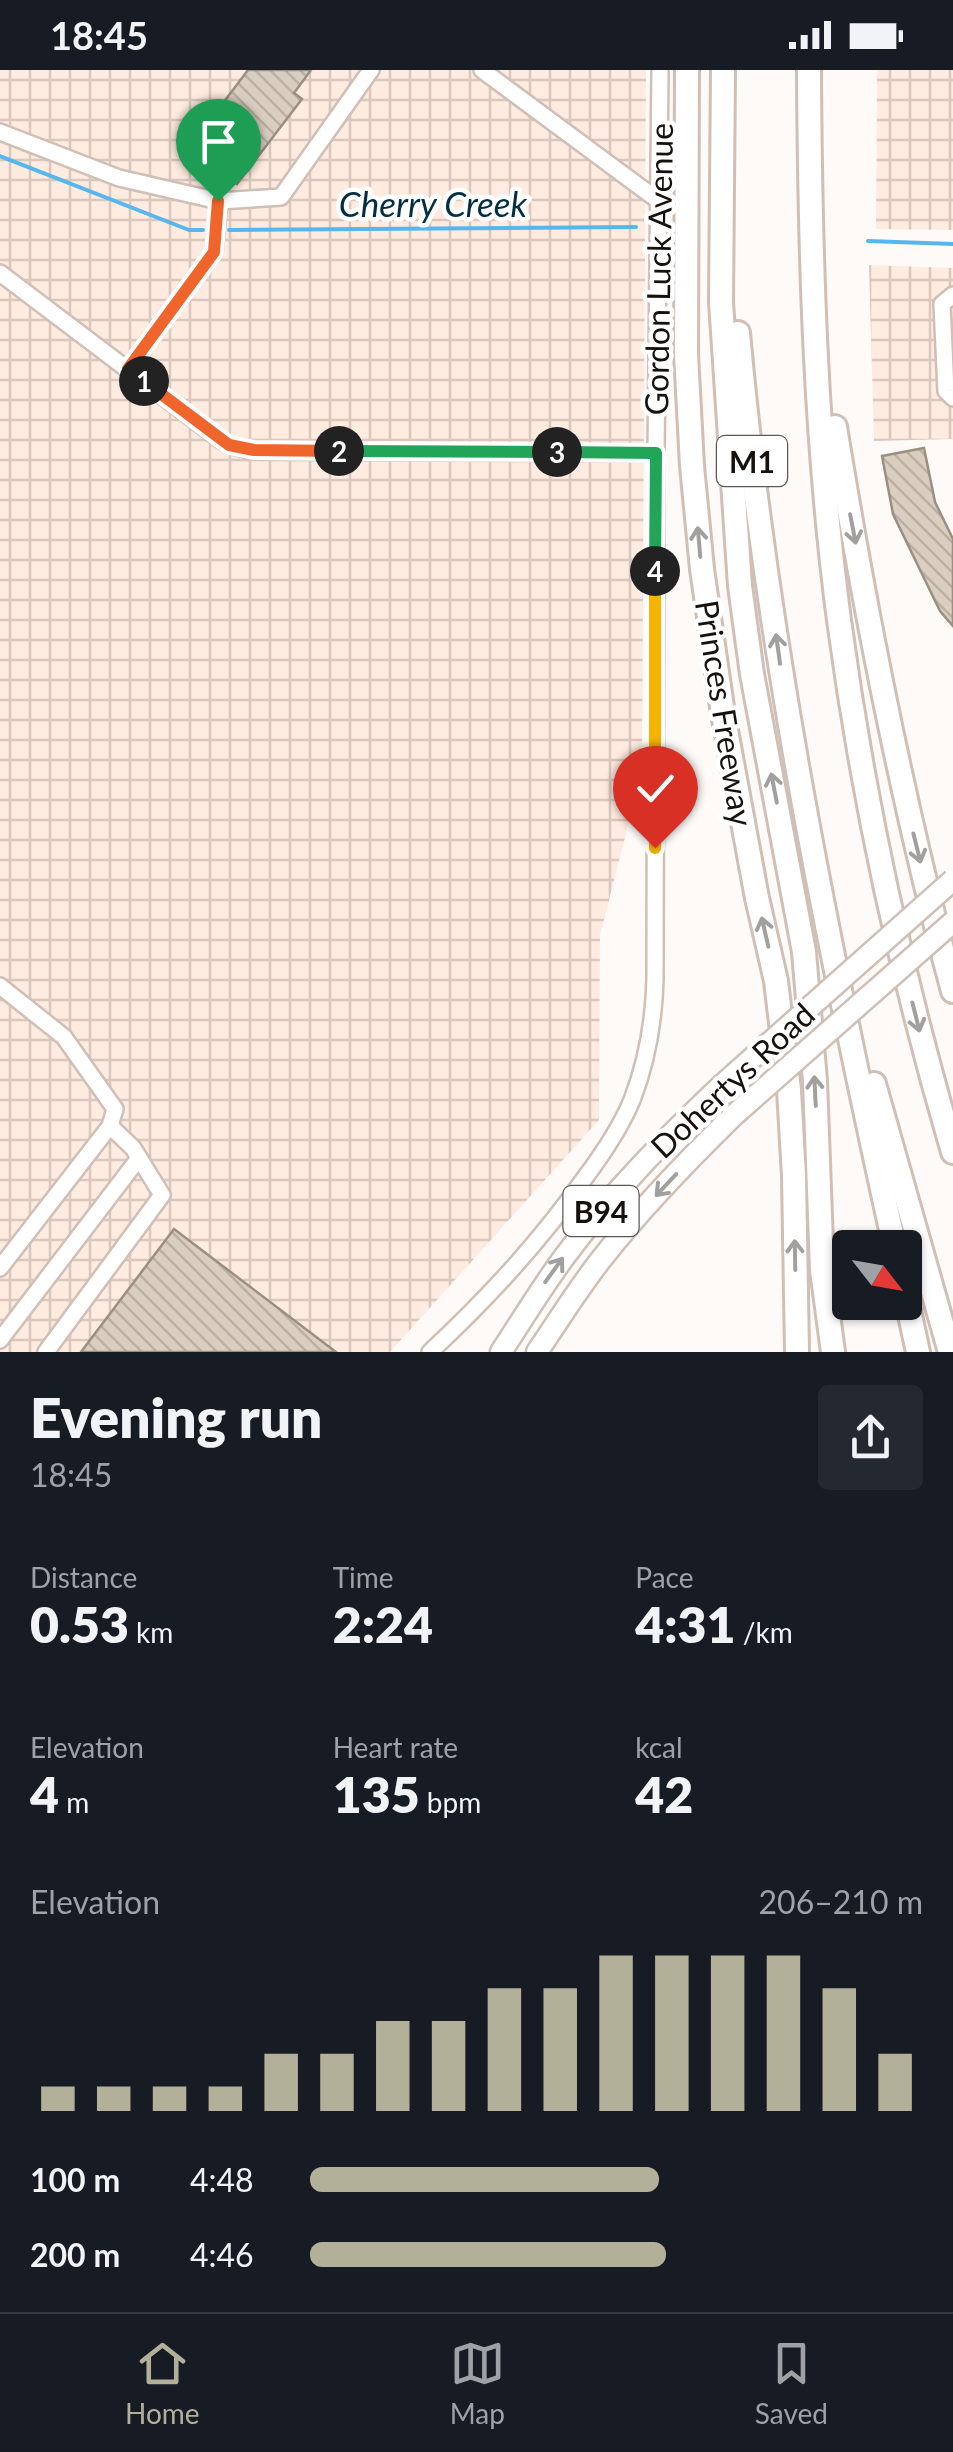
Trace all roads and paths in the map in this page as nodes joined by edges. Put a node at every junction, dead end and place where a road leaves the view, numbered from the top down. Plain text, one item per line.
1 (371, 70) edge
2 (482, 70) edge
3 (660, 70) edge
4 (687, 70) edge
5 (724, 70) edge
6 (809, 70) edge
7 (0, 132) edge
8 (218, 201) junction
9 (658, 201) junction
10 (810, 225) junction
11 (0, 273) edge
12 (953, 295) edge
13 (128, 369) junction
14 (953, 398) edge
15 (656, 453) junction
16 (811, 849) junction
17 (953, 880) edge
18 (953, 922) edge
19 (0, 986) edge
20 (953, 991) edge
21 (110, 1126) junction
22 (953, 1152) edge
23 (139, 1158) junction
24 (891, 1230) edge
25 (0, 1268) edge
26 (911, 1320) edge
27 (0, 1340) edge
28 (46, 1352) edge
29 (430, 1352) edge
30 (501, 1352) edge
31 (537, 1352) edge
32 (798, 1352) edge
33 (833, 1352) edge
34 (918, 1352) edge
35 (950, 1352) edge

1 - 8 street
2 - 9 street
3 - 9 street, Gordon Luck Avenue
32 -> 4 highway, Princes Freeway / M1
16 -> 5 highway, Princes Freeway / M1
33 -> 5 highway
6 - 10 highway, M1
7 - 8 street
8 - 13 street
9 - 15 street, Gordon Luck Avenue
10 -> 20 highway
10 -> 22 highway, M1
11 - 13 street
12 - 14 street
13 - 15 street
15 - 29 street, Gordon Luck Avenue
16 - 24 highway
16 - 35 highway, M1
30 -> 17 main road, Dohertys Road / B94, bridge
18 -> 31 main road, Dohertys Road / B94, bridge
19 - 21 street
21 - 23 street
21 - 25 street
23 - 27 street
23 - 28 street
26 - 34 highway

